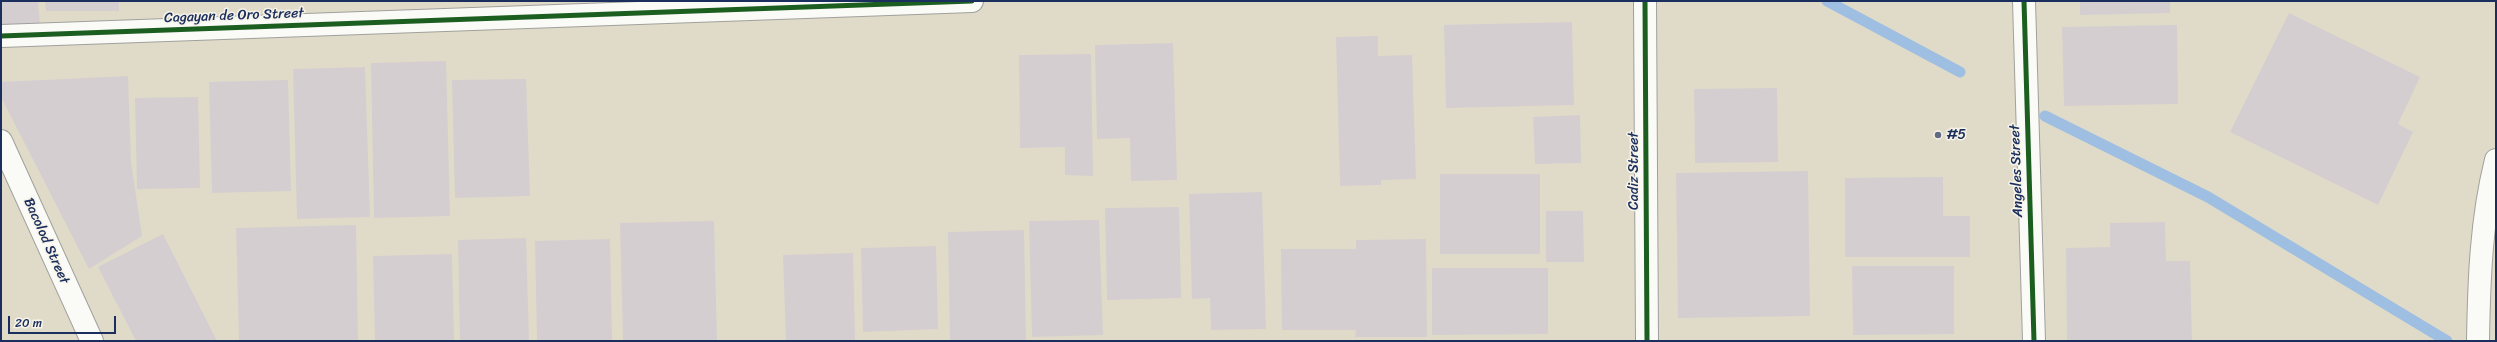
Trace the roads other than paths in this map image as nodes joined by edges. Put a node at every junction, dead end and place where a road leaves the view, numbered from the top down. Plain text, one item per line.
1 (972, 1) edge
2 (1645, 1) edge
3 (2024, 1) edge
4 (1, 36) edge
5 (1, 142) edge
6 (2496, 160) edge
7 (92, 341) edge
8 (1647, 341) edge
9 (2034, 341) edge
10 (2478, 341) edge

1 - 4 street, Cagayan de Oro Street
2 - 8 street, Cadiz Street
3 - 9 street, Angeles Street
5 - 7 street, Bacolod Street
6 - 10 street

